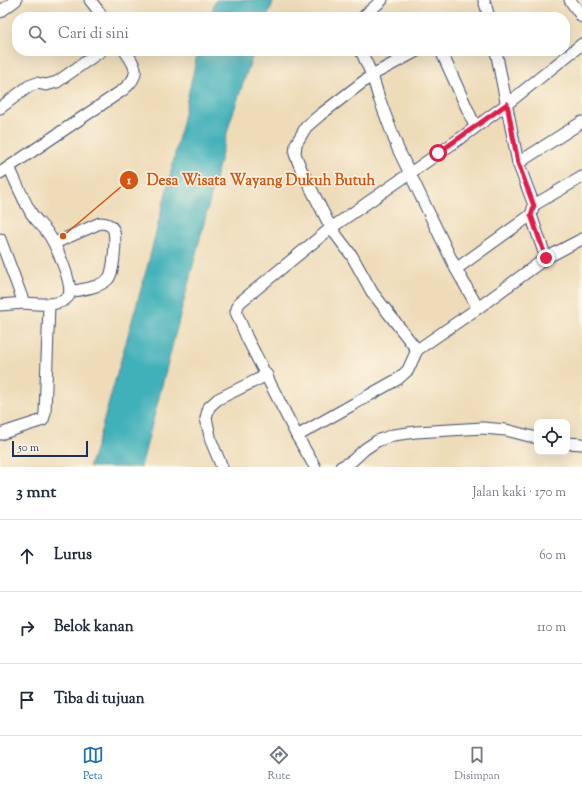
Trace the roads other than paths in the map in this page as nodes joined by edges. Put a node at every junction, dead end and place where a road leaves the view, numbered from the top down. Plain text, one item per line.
1 (16, 0) edge
2 (90, 0) edge
3 (382, 0) edge
4 (570, 0) edge
5 (0, 12) edge
6 (98, 12) edge
7 (369, 12) edge
8 (582, 16) edge
9 (582, 44) edge
10 (570, 54) edge
11 (94, 56) edge
12 (128, 56) edge
13 (363, 56) edge
14 (408, 56) edge
15 (443, 56) edge
16 (497, 56) edge
17 (567, 56) edge
18 (372, 75) junction
19 (507, 104) junction
20 (0, 108) edge
21 (582, 122) edge
22 (475, 126) junction
23 (518, 163) junction
24 (9, 167) junction
25 (410, 172) junction
26 (0, 174) edge
27 (582, 177) edge
28 (532, 210) junction
29 (331, 228) junction
30 (0, 239) edge
31 (582, 239) edge
32 (55, 243) junction
33 (546, 258) junction
34 (456, 268) junction
35 (70, 292) junction
36 (24, 303) junction
37 (0, 305) edge
38 (49, 305) junction
39 (478, 308) junction
40 (417, 350) junction
41 (267, 375) junction
42 (0, 434) edge
43 (297, 436) junction
44 (534, 437) edge
45 (570, 443) edge
46 (582, 444) edge
47 (222, 467) edge
48 (315, 467) edge
49 (341, 467) edge

1 - 5 street
2 - 6 street
3 - 7 street
4 - 8 street
9 - 10 street
11 - 20 street
12 - 24 street
13 - 18 street
14 - 18 street
15 - 22 street
16 - 19 street
17 - 19 street
18 - 25 street
18 - 29 street
19 - 22 street
19 - 23 street
21 - 23 street
22 - 25 street
23 - 28 street
24 - 26 street
24 - 32 street
25 - 29 street
25 - 34 street
27 - 28 street
28 - 33 street
28 - 34 street
29 - 40 street
29 - 41 street
30 - 36 street
31 - 33 street
32 - 35 street
32 - 35 street
33 - 39 street
34 - 39 street
35 - 38 street
36 - 37 street
36 - 38 street
38 - 42 street
39 - 40 street
40 - 43 street
41 - 43 street
41 - 47 street
43 - 48 street
44 - 49 street
45 - 46 street

